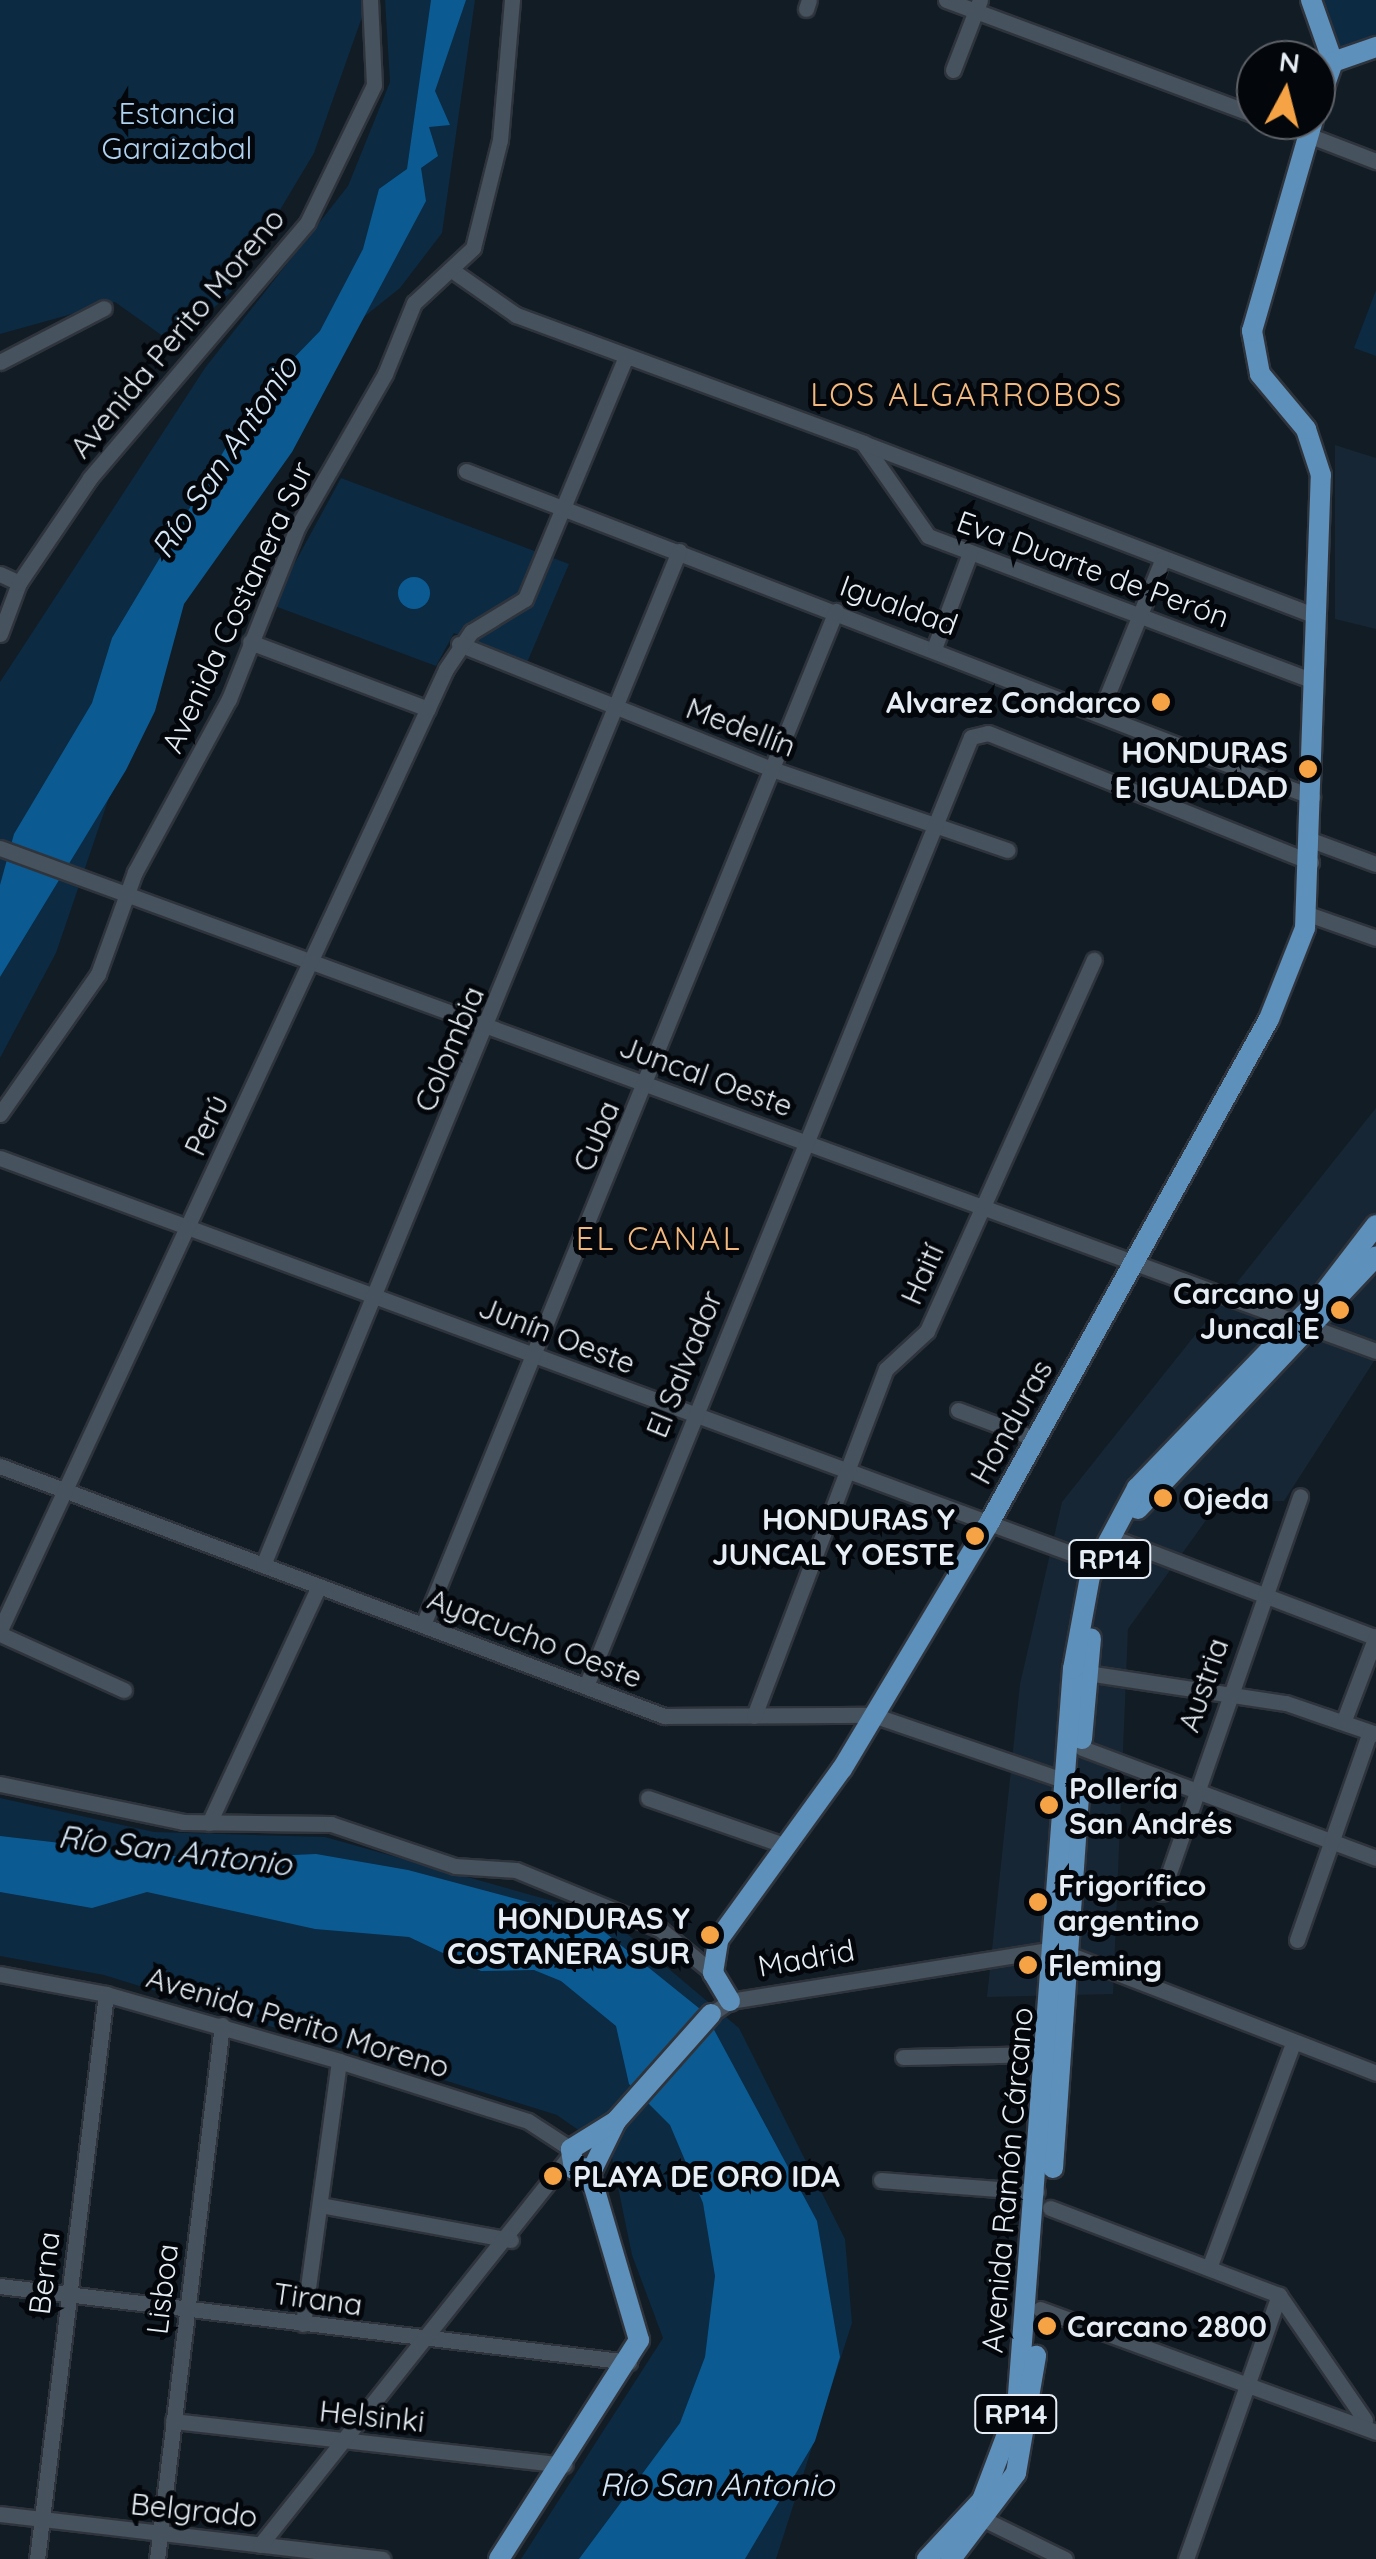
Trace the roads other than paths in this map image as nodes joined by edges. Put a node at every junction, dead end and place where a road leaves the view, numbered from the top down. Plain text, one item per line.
1 (370, 0) edge
2 (512, 0) edge
3 (946, 0) edge
4 (1312, 0) edge
5 (978, 6) edge
6 (1326, 40) edge
7 (1376, 47) edge
8 (1336, 61) edge
9 (953, 70) dead end
10 (1236, 107) edge
11 (1306, 140) edge
12 (1335, 140) edge
13 (1376, 161) edge
14 (453, 271) junction
15 (104, 308) dead end
16 (626, 356) junction
17 (0, 362) edge
18 (863, 444) junction
19 (466, 471) dead end
20 (566, 510) junction
21 (679, 552) junction
22 (970, 553) junction
23 (1164, 558) junction
24 (0, 574) edge
25 (19, 583) junction
26 (836, 611) junction
27 (1140, 616) junction
28 (1317, 616) junction
29 (0, 634) edge
30 (250, 642) junction
31 (459, 644) junction
32 (935, 646) junction
33 (1314, 681) junction
34 (428, 709) junction
35 (618, 709) junction
36 (1100, 712) junction
37 (772, 769) junction
38 (1312, 797) junction
39 (935, 830) junction
40 (1311, 840) junction
41 (0, 848) edge
42 (1007, 850) dead end
43 (1311, 862) junction
44 (1376, 864) edge
45 (125, 895) junction
46 (1308, 914) junction
47 (1376, 938) edge
48 (1094, 960) dead end
49 (312, 964) junction
50 (490, 1025) junction
51 (648, 1083) junction
52 (0, 1114) edge
53 (804, 1141) junction
54 (0, 1158) edge
55 (981, 1209) junction
56 (1376, 1225) edge
57 (188, 1228) junction
58 (1368, 1253) edge
59 (1133, 1266) junction
60 (374, 1296) junction
61 (1304, 1326) junction
62 (1376, 1351) edge
63 (533, 1356) junction
64 (958, 1410) dead end
65 (692, 1416) junction
66 (1036, 1440) junction
67 (0, 1466) edge
68 (843, 1472) junction
69 (65, 1490) junction
70 (1300, 1496) dead end
71 (988, 1525) junction
72 (1119, 1540) junction
73 (1095, 1562) junction
74 (263, 1566) junction
75 (319, 1586) junction
76 (1262, 1596) junction
77 (423, 1626) junction
78 (0, 1632) edge
79 (1376, 1637) edge
80 (1087, 1672) junction
81 (586, 1686) junction
82 (124, 1690) dead end
83 (1228, 1694) junction
84 (874, 1714) junction
85 (754, 1716) junction
86 (1344, 1720) junction
87 (1373, 1733) edge
88 (1082, 1748) junction
89 (1066, 1781) junction
90 (0, 1784) edge
91 (1195, 1792) junction
92 (648, 1798) dead end
93 (209, 1823) junction
94 (1332, 1842) junction
95 (787, 1846) junction
96 (1376, 1858) edge
97 (1162, 1892) dead end
98 (1297, 1940) dead end
99 (1063, 1955) junction
100 (713, 1973) junction
101 (0, 1974) edge
102 (106, 1994) junction
103 (730, 2001) junction
104 (712, 2014) joint
105 (222, 2025) junction
106 (1293, 2043) junction
107 (1057, 2051) junction
108 (903, 2058) dead end
109 (339, 2061) junction
110 (1376, 2072) edge
111 (581, 2158) junction
112 (880, 2180) dead end
113 (1044, 2200) junction
114 (320, 2205) junction
115 (511, 2240) junction
116 (1209, 2268) junction
117 (0, 2286) edge
118 (70, 2294) junction
119 (1279, 2294) junction
120 (187, 2309) junction
121 (1040, 2309) junction
122 (303, 2324) junction
123 (426, 2341) junction
124 (629, 2362) junction
125 (1250, 2388) junction
126 (173, 2420) junction
127 (1370, 2425) edge
128 (346, 2440) junction
129 (566, 2465) junction
130 (0, 2514) edge
131 (979, 2519) junction
132 (42, 2520) junction
133 (160, 2534) junction
134 (260, 2545) junction
135 (37, 2559) edge
136 (157, 2559) edge
137 (382, 2559) edge
138 (499, 2559) edge
139 (927, 2559) edge
140 (952, 2559) edge
141 (1065, 2559) edge
142 (1186, 2559) edge

1 - 25 street, Avenida Perito Moreno
2 - 14 street, Avenida Costanera Sur
3 - 5 street
4 - 6 main road
5 - 9 street
5 - 10 street
7 - 8 main road
11 - 28 main road, Honduras
12 - 13 street
14 - 16 street
14 - 30 street, Avenida Costanera Sur
15 - 17 street
16 - 18 street
16 - 20 street
18 - 22 street, Eva Duarte de Perón
18 - 23 street
19 - 20 street, Igualdad
20 - 21 street, Igualdad
20 - 31 street
21 - 26 street, Igualdad
21 - 35 street, Colombia
22 - 27 street, Eva Duarte de Perón
22 - 32 street
23 - 27 street
23 - 28 street
24 - 25 street
25 - 29 street, Avenida Perito Moreno
26 - 32 street, Igualdad
26 - 37 street, Cuba
27 - 33 street, Eva Duarte de Perón
27 - 36 street
28 - 33 main road, Honduras
30 - 34 street
30 - 45 street, Avenida Costanera Sur
31 - 34 street, Perú
31 - 35 street, Medellín
32 - 36 street, Igualdad
33 - 38 main road, Honduras
34 - 49 street, Perú
35 - 37 street, Medellín
35 - 50 street, Colombia
36 - 38 street, Igualdad
37 - 39 street, Medellín
37 - 51 street, Cuba
38 - 40 main road, Honduras
39 - 42 street, Medellín
39 - 43 street, El Salvador
39 - 53 street, El Salvador
40 - 43 main road, Honduras
40 - 44 street
41 - 45 street, Juncal Oeste
43 - 46 main road, Honduras
45 - 49 street, Juncal Oeste
45 - 52 street, Avenida Costanera Sur
46 - 47 street
46 - 59 main road, Honduras
48 - 55 street, Haití
49 - 50 street, Juncal Oeste
49 - 57 street, Perú
50 - 51 street, Juncal Oeste
50 - 60 street, Colombia
51 - 53 street, Juncal Oeste
51 - 63 street, Cuba
53 - 55 street, Juncal Oeste
53 - 65 street, El Salvador
54 - 57 street, Junín Oeste
55 - 59 street, Juncal Oeste
55 - 68 street, Haití
56 - 58 main road, Avenida Ramón Cárcano / RP14
57 - 60 street, Junín Oeste
57 - 69 street, Perú
58 - 61 main road, Avenida Ramón Cárcano / RP14
59 - 61 street, Juncal Oeste
59 - 66 main road, Honduras
60 - 63 street, Junín Oeste
60 - 74 street, Colombia
61 - 62 street, Juncal Oeste
61 - 72 main road, Avenida Ramón Cárcano / RP14
61 - 73 main road, Avenida Ramón Cárcano / RP14
63 - 65 street, Junín Oeste
63 - 77 street, Cuba
64 - 66 street
65 - 68 street, Junín Oeste
65 - 81 street, El Salvador
66 - 71 main road, Honduras
67 - 69 street, Ayacucho Oeste
68 - 71 street, Junín Oeste
68 - 85 street, Haití
69 - 74 street, Ayacucho Oeste
69 - 78 street, Perú
70 - 76 street, Austria
71 - 73 street, Junín Oeste
71 - 84 main road, Honduras
72 - 76 street
72 - 80 main road, Avenida Ramón Cárcano / RP14
73 - 89 main road, Avenida Ramón Cárcano / RP14
74 - 75 street, Ayacucho Oeste
75 - 77 street, Ayacucho Oeste
75 - 93 street
76 - 79 street
76 - 83 street, Austria
77 - 81 street, Ayacucho Oeste
78 - 82 street
79 - 86 street
80 - 83 street
80 - 88 main road, Avenida Ramón Cárcano / RP14
81 - 85 street, Ayacucho Oeste
83 - 86 street
83 - 91 street, Austria
84 - 85 street, Ayacucho Oeste
84 - 89 street, Ayacucho Oeste
84 - 95 main road, Honduras
86 - 87 street
87 - 94 street
88 - 91 street
88 - 99 main road, Avenida Ramón Cárcano / RP14
89 - 99 main road, Avenida Ramón Cárcano / RP14
90 - 93 street
91 - 94 street
91 - 97 street, Austria
92 - 95 street
93 - 100 street
94 - 96 street
94 - 98 street
95 - 100 main road, Honduras
99 - 103 street, Madrid
99 - 106 street
99 - 107 main road, Avenida Ramón Cárcano / RP14
100 - 103 main road
101 - 102 street, Avenida Perito Moreno
102 - 105 street, Avenida Perito Moreno
102 - 118 street, Berna
103 - 104 street, Madrid
104 - 111 main road, Madrid
105 - 109 street, Avenida Perito Moreno
105 - 120 street, Lisboa
106 - 110 street
106 - 116 street
107 - 108 street
107 - 113 main road, Avenida Ramón Cárcano / RP14
109 - 111 street, Avenida Perito Moreno
109 - 114 street
111 - 115 street, Madrid
111 - 124 main road
112 - 113 street
113 - 116 street
113 - 121 main road, Avenida Ramón Cárcano / RP14
113 - 131 main road, Avenida Ramón Cárcano / RP14
114 - 115 street
114 - 122 street
115 - 123 street, Madrid
116 - 119 street
117 - 118 street, Tirana
118 - 120 street, Tirana
118 - 132 street, Berna
119 - 125 street
119 - 127 street
120 - 122 street, Tirana
120 - 126 street, Lisboa
121 - 125 street
121 - 131 main road, Avenida Ramón Cárcano / RP14
122 - 123 street, Tirana
123 - 124 street, Tirana
123 - 128 street, Madrid
124 - 129 main road
125 - 127 street
125 - 142 street
126 - 128 street, Helsinki
126 - 133 street, Lisboa
128 - 129 street, Helsinki
128 - 134 street, Madrid
129 - 138 main road
130 - 132 street, Belgrado
131 - 139 main road, Avenida Ramón Cárcano / RP14
131 - 140 main road, Avenida Ramón Cárcano / RP14
131 - 141 street
132 - 133 street, Belgrado
132 - 135 street, Berna
133 - 134 street, Belgrado
133 - 136 street, Lisboa
134 - 137 street, Belgrado

